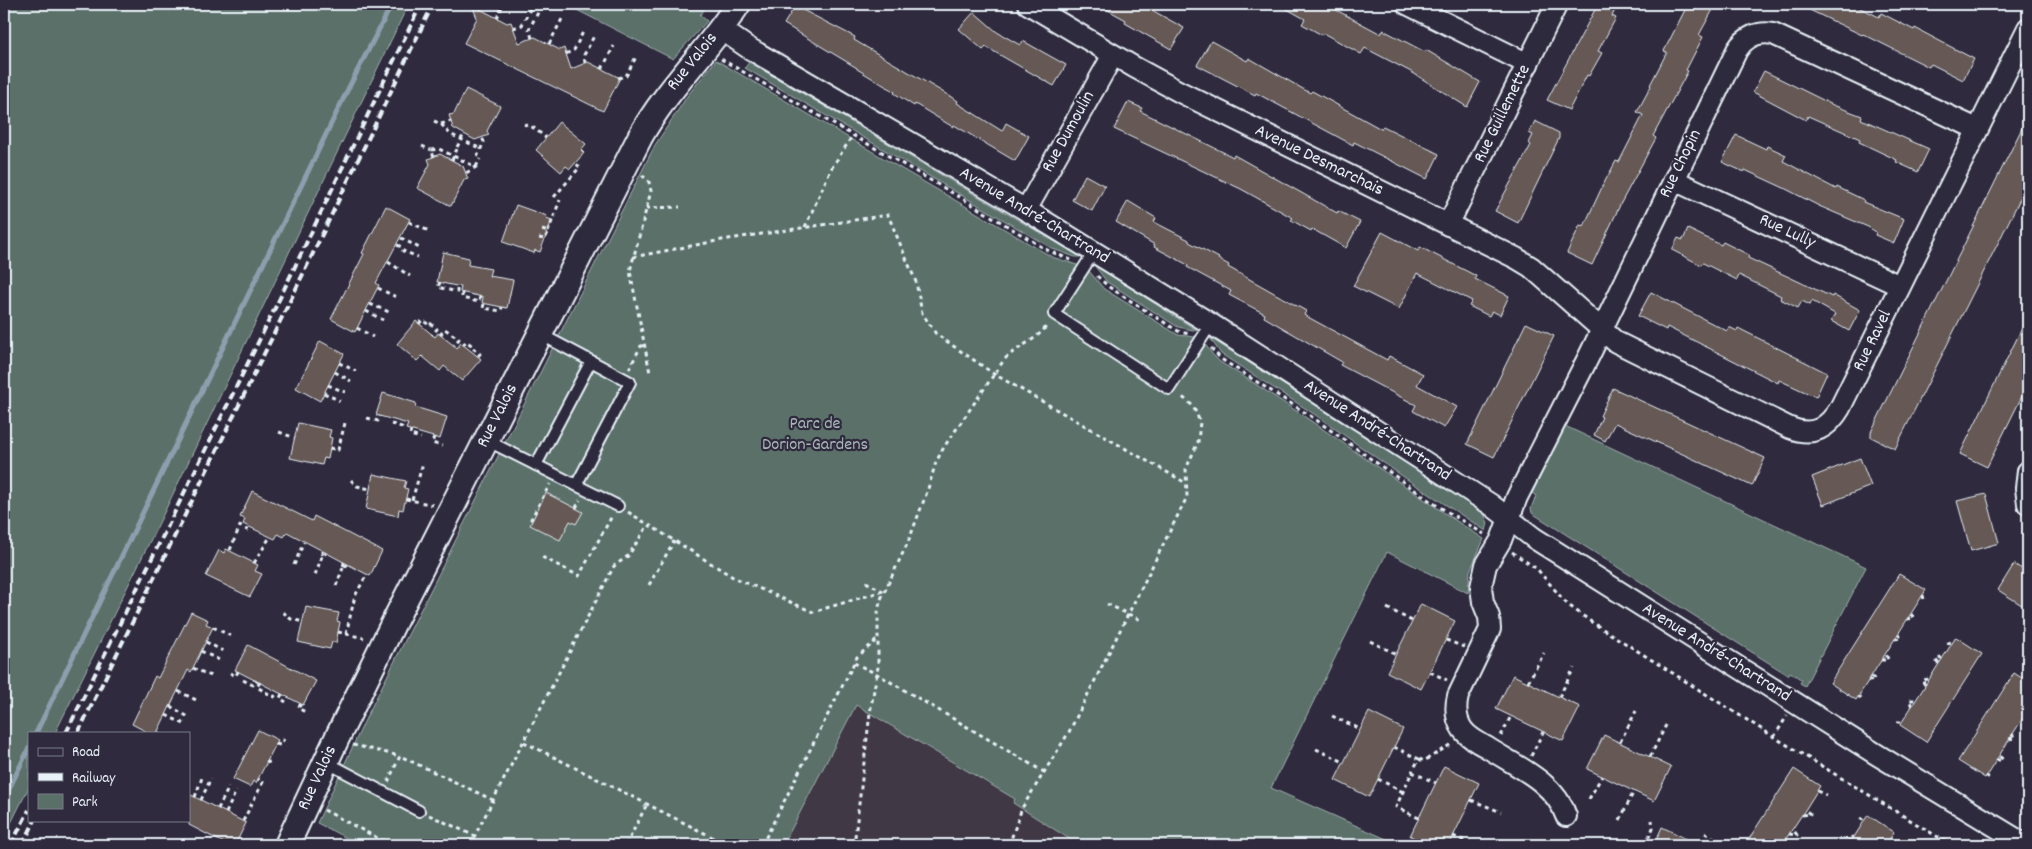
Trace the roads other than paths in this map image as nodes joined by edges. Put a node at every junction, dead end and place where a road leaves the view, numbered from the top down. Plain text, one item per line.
1 (738, 4) edge
2 (1028, 4) edge
3 (1407, 4) edge
4 (1557, 4) edge
5 (2028, 28) edge
6 (721, 29) junction
7 (1113, 55) junction
8 (1528, 64) junction
9 (1977, 129) junction
10 (1674, 180) junction
11 (1026, 210) junction
12 (1448, 225) junction
13 (1089, 262) junction
14 (1900, 286) junction
15 (1601, 329) junction
16 (540, 334) junction
17 (1205, 334) junction
18 (591, 361) junction
19 (486, 440) junction
20 (536, 465) junction
21 (2028, 471) edge
22 (576, 485) junction
23 (2028, 504) edge
24 (618, 506) road end
25 (1509, 519) junction
26 (325, 762) junction
27 (419, 811) road end
28 (1566, 816) dead end
29 (287, 845) edge
30 (2026, 845) edge

1 - 6 street, Rue Valois
2 - 7 street, Avenue Desmarchais
3 - 8 street
4 - 8 street, Rue Guillemette
5 - 9 street, Rue Ravel
6 - 11 street, Avenue André-Chartrand
6 - 16 street, Rue Valois
7 - 11 street, Rue Dumoulin
7 - 12 street, Avenue Desmarchais
8 - 12 street, Rue Guillemette
9 - 10 street, Rue Chopin
9 - 14 street, Rue Ravel
10 - 14 street, Rue Lully
10 - 15 street, Rue Chopin
11 - 13 street, Avenue André-Chartrand
12 - 15 street, Avenue Desmarchais
13 - 17 street, Avenue André-Chartrand
13 - 17 lane
14 - 15 street, Rue Ravel
15 - 25 street, Rue Chopin
16 - 18 lane
16 - 19 street, Rue Valois
17 - 25 street, Avenue André-Chartrand
18 - 20 lane
18 - 22 lane
19 - 20 lane
19 - 26 street, Rue Valois
20 - 22 lane
21 - 23 street
22 - 24 lane
25 - 28 street, Rue Chopin
25 - 30 street, Avenue André-Chartrand
26 - 27 lane
26 - 29 street, Rue Valois

